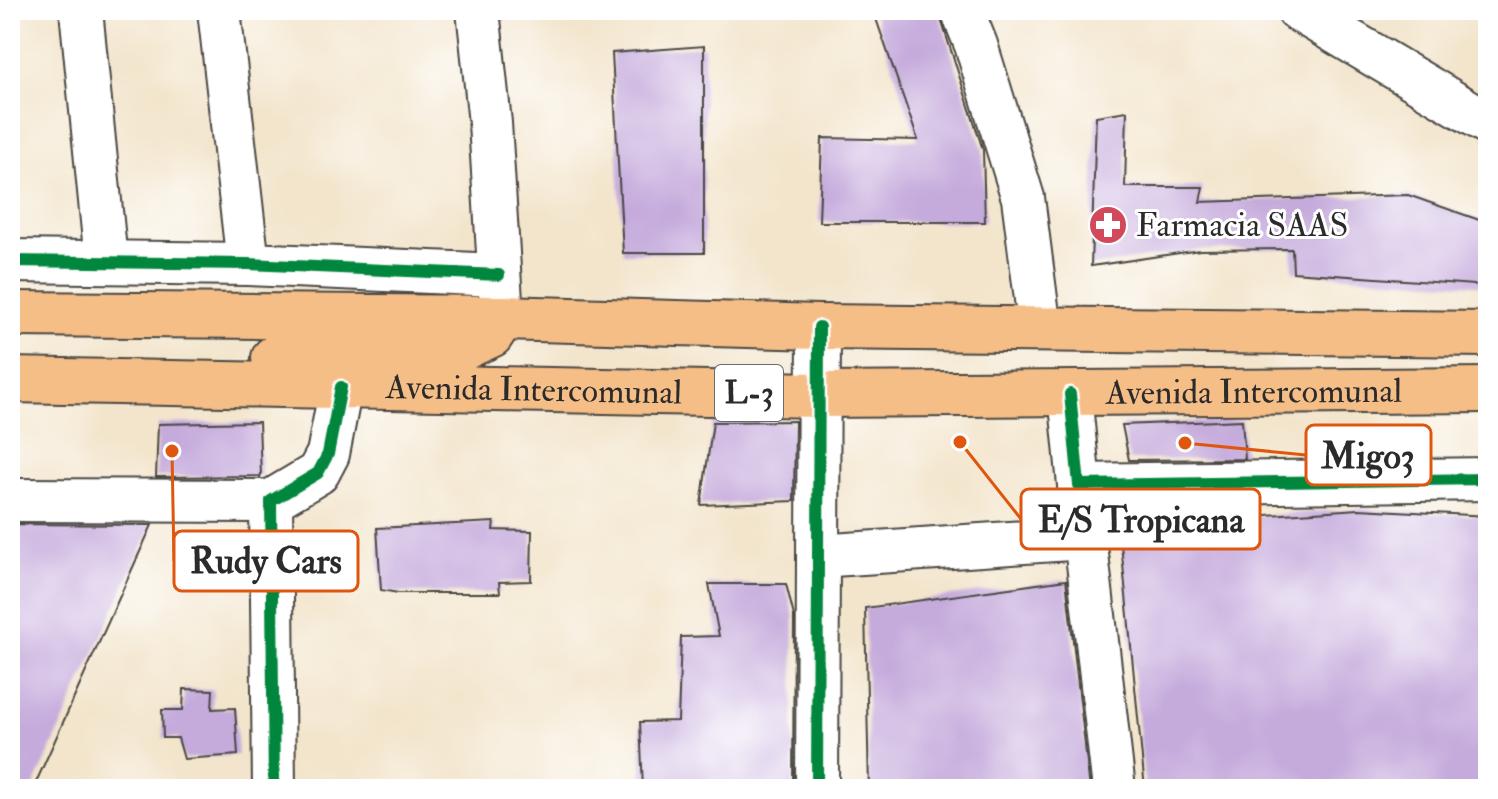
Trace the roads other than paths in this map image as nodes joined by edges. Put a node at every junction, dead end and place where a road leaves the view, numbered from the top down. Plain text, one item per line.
1 (81, 10) edge
2 (219, 10) edge
3 (478, 10) edge
4 (962, 10) edge
5 (1298, 10) edge
6 (1488, 123) edge
7 (10, 261) edge
8 (106, 261) junction
9 (248, 264) junction
10 (499, 275) junction
11 (10, 314) edge
12 (502, 318) junction
13 (819, 327) junction
14 (1040, 330) junction
15 (1488, 334) edge
16 (23, 383) edge
17 (188, 383) junction
18 (341, 387) junction
19 (1488, 390) edge
20 (1070, 394) junction
21 (819, 395) junction
22 (1488, 479) edge
23 (1079, 485) junction
24 (10, 500) edge
25 (271, 501) junction
26 (1085, 538) junction
27 (818, 556) junction
28 (274, 789) edge
29 (817, 789) edge
30 (1114, 789) edge

1 - 8 street
2 - 9 street
3 - 10 street
4 - 14 street
5 - 6 street
7 - 8 street
8 - 9 street
9 - 10 street
10 - 12 street
11 - 12 main road, Avenida Intercomunal / L-3
12 - 13 main road, Avenida Intercomunal / L-3
12 - 17 main road
13 - 14 main road, Avenida Intercomunal / L-3
13 - 21 street
14 - 15 main road, Avenida Intercomunal / L-3
16 - 17 main road, Avenida Intercomunal / L-3
17 - 18 main road, Avenida Intercomunal / L-3
18 - 21 main road, Avenida Intercomunal / L-3
18 - 25 street
19 - 20 main road, Avenida Intercomunal / L-3
20 - 21 main road, Avenida Intercomunal / L-3
20 - 23 street
21 - 27 street
22 - 23 street
23 - 26 street
24 - 25 street
25 - 28 street
26 - 27 street
26 - 30 street
27 - 29 street

